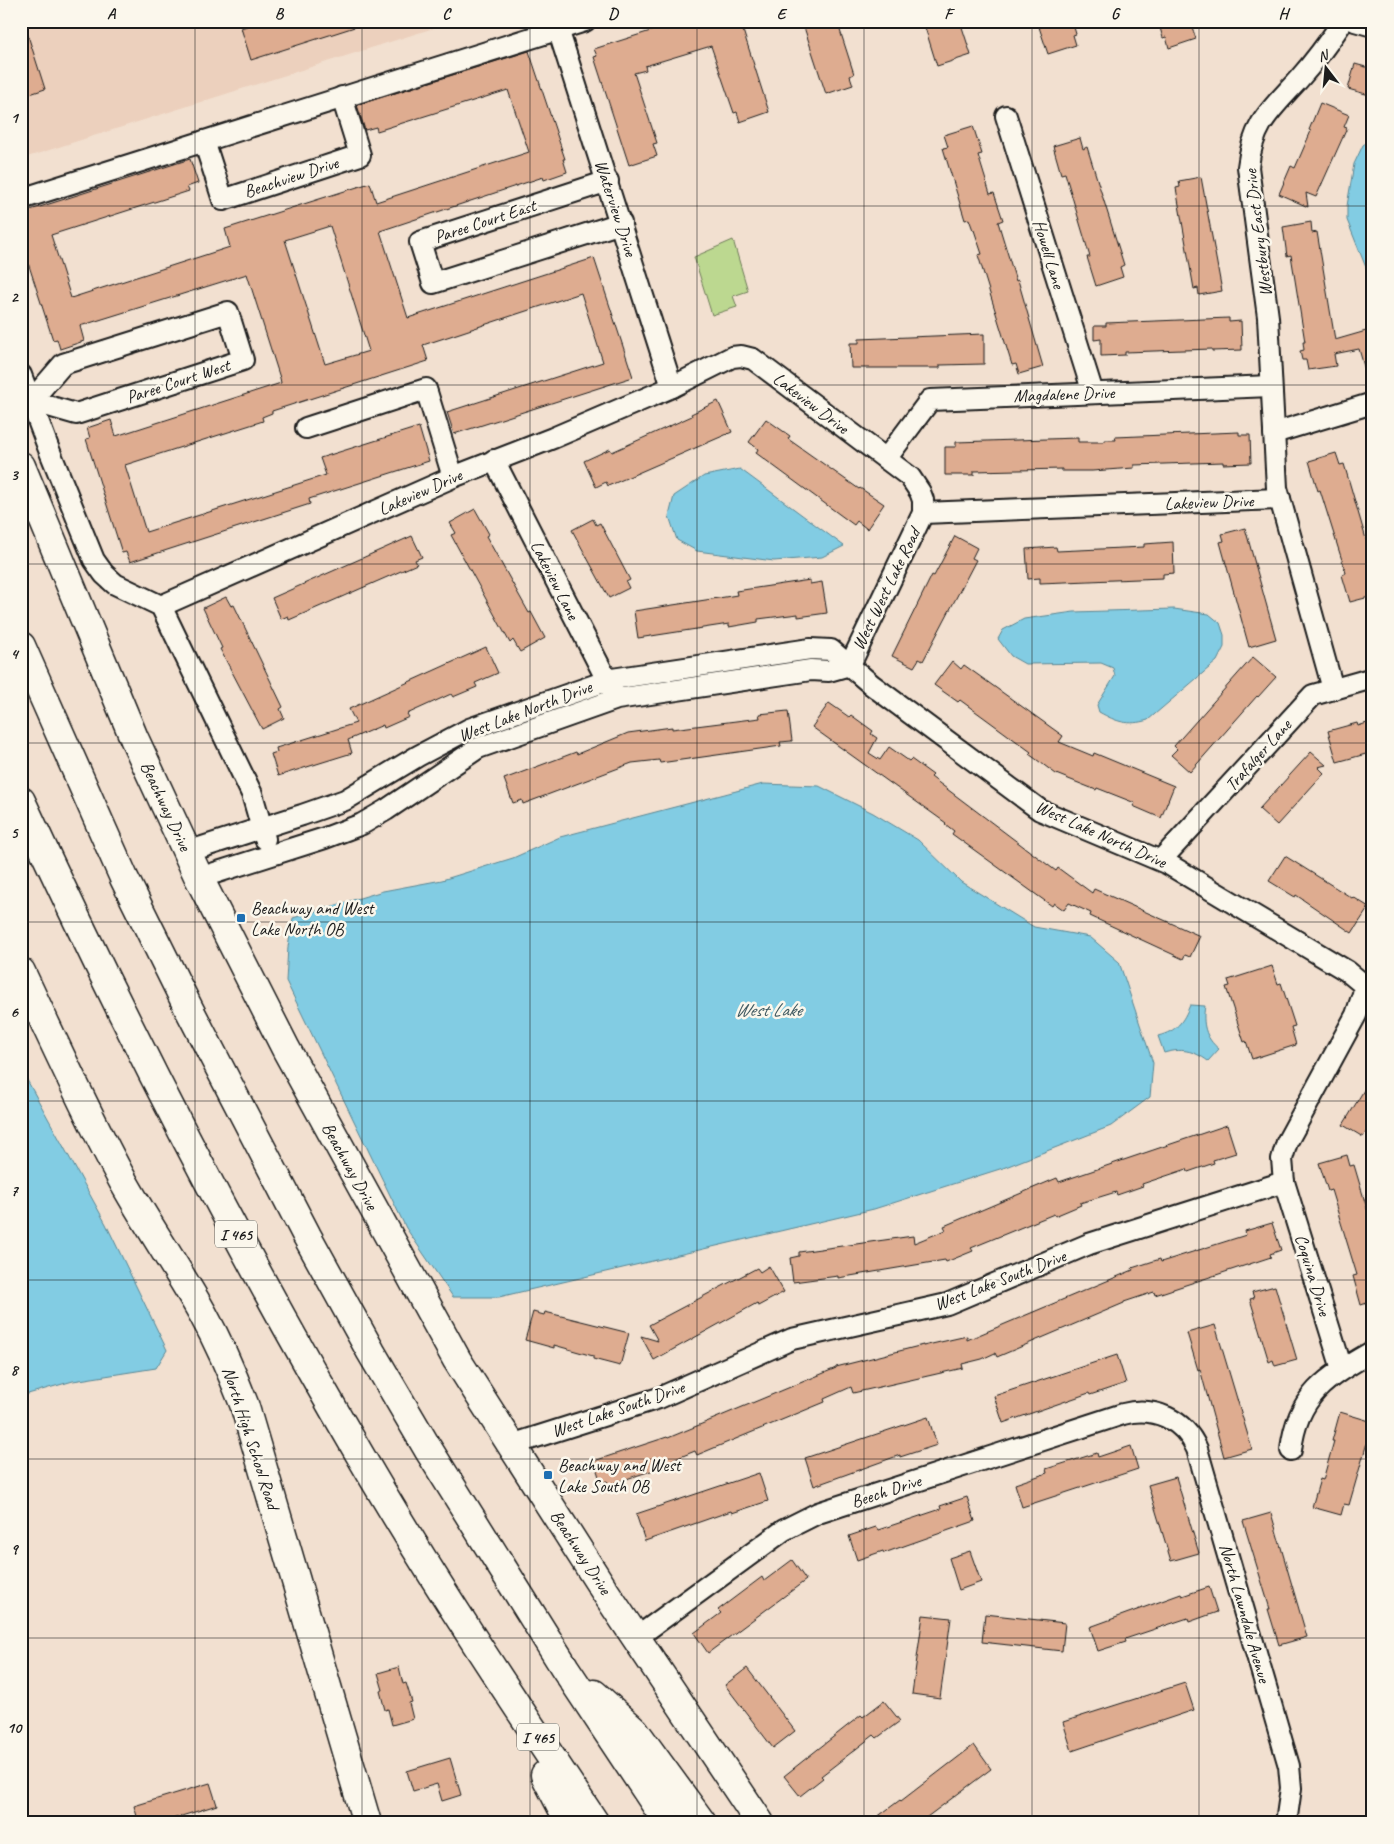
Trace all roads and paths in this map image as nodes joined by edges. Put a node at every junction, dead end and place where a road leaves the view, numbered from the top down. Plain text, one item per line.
1 (585, 21) edge
2 (1343, 21) edge
3 (1355, 21) edge
4 (1373, 26) edge
5 (558, 30) junction
6 (342, 98) junction
7 (1006, 116) dead end
8 (204, 141) junction
9 (608, 181) junction
10 (21, 199) edge
11 (620, 222) junction
12 (21, 375) edge
13 (1271, 386) junction
14 (672, 387) junction
15 (1093, 393) junction
16 (31, 401) junction
17 (1373, 403) edge
18 (306, 428) dead end
19 (1274, 433) junction
20 (886, 459) junction
21 (494, 460) junction
22 (21, 466) edge
23 (454, 477) junction
24 (1280, 499) junction
25 (923, 513) junction
26 (161, 606) junction
27 (21, 646) edge
28 (850, 665) junction
29 (1373, 678) edge
30 (608, 680) junction
31 (1333, 689) junction
32 (617, 699) junction
33 (21, 801) edge
34 (262, 828) junction
35 (187, 852) junction
36 (269, 855) junction
37 (1161, 860) junction
38 (199, 878) junction
39 (21, 972) edge
40 (1368, 984) edge
41 (1284, 1182) junction
42 (1373, 1351) edge
43 (1342, 1369) junction
44 (1166, 1416) joint
45 (511, 1445) junction
46 (1291, 1450) dead end
47 (636, 1638) junction
48 (481, 1652) junction
49 (564, 1668) junction
50 (367, 1823) edge
51 (570, 1823) edge
52 (595, 1823) edge
53 (668, 1823) edge
54 (702, 1823) edge
55 (760, 1823) edge
56 (1286, 1823) edge

1 - 5 street
2 - 13 street, Westbury East Drive
3 - 4 street
5 - 6 street
5 - 9 street, Waterview Drive
6 - 8 street
6 - 8 street, Beachview Drive
7 - 15 street, Howell Lane
8 - 10 street
9 - 11 street, Waterview Drive
9 - 11 street, Paree Court East
11 - 14 street, Waterview Drive
12 - 16 street
13 - 15 street, Magdalene Drive
13 - 19 street, Westbury East Drive
14 - 20 street, Lakeview Drive
14 - 21 street, Lakeview Drive
15 - 20 street, Magdalene Drive
16 - 16 street, Paree Court West
16 - 26 street
17 - 19 street
18 - 23 street
19 - 24 street
20 - 25 street, Lakeview Drive
21 - 23 street, Lakeview Drive
21 - 30 street, Lakeview Lane
22 - 35 main road, Beachway Drive
23 - 26 street, Lakeview Drive
24 - 25 street, Lakeview Drive
24 - 31 street
25 - 28 street, West West Lake Road
26 - 34 street
27 - 49 main road
28 - 30 street, West Lake North Drive
28 - 32 street, West Lake North Drive
28 - 37 street, West Lake North Drive
29 - 31 street, Trafalger Lane
30 - 32 street, Lakeview Lane
30 - 34 street, West Lake North Drive
31 - 37 street, Trafalger Lane
32 - 36 street, West Lake North Drive
33 - 48 main road, I 465
34 - 35 street, West Lake North Drive
34 - 36 street
35 - 38 main road, Beachway Drive
36 - 38 street, West Lake North Drive
37 - 40 street, West Lake North Drive
38 - 45 main road, Beachway Drive
39 - 50 main road, North High School Road
40 - 41 street
41 - 43 street, Coquina Drive
41 - 45 street, West Lake South Drive
42 - 43 street
43 - 46 street
44 - 47 street, Beech Drive
44 - 56 street, North Lawndale Avenue
45 - 47 main road, Beachway Drive
47 - 55 main road, Beachway Drive
48 - 51 main road
48 - 52 main road, I 465
49 - 53 main road
49 - 54 main road

